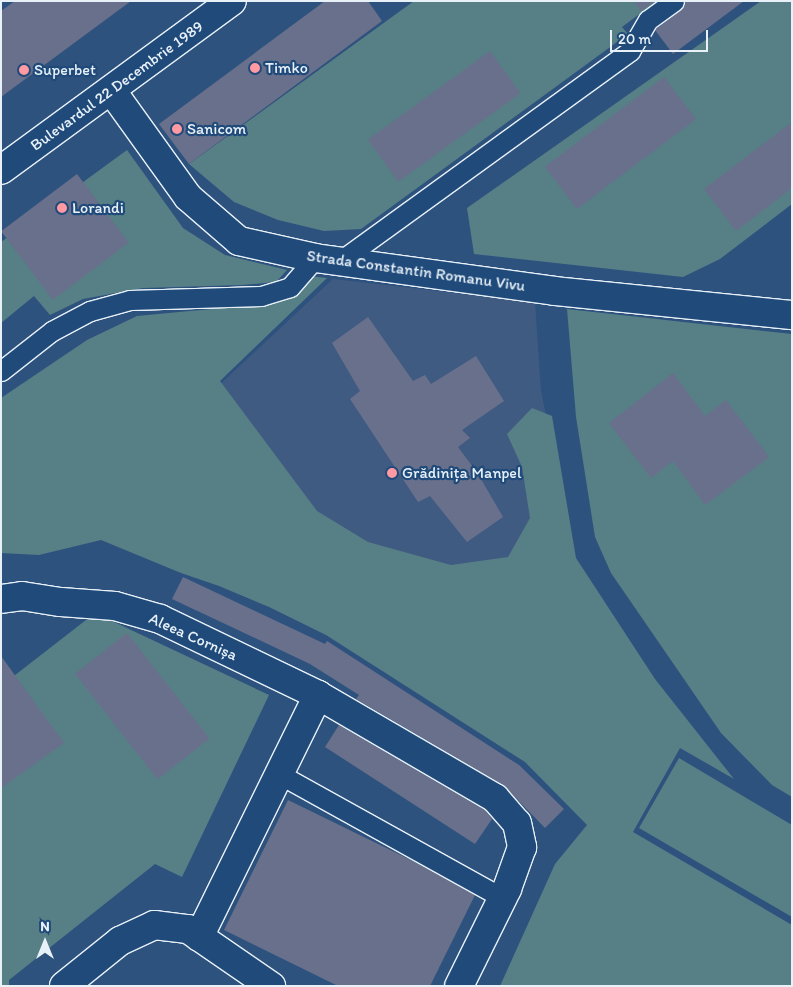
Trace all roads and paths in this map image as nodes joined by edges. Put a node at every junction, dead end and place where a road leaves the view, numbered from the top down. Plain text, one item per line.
1 (232, 1) edge
2 (674, 1) edge
3 (109, 93) junction
4 (1, 170) edge
5 (327, 260) junction
6 (792, 316) edge
7 (1, 372) edge
8 (1, 599) edge
9 (318, 695) junction
10 (279, 774) junction
11 (503, 898) junction
12 (199, 937) junction
13 (64, 986) edge
14 (271, 986) edge
15 (459, 986) edge

1 - 3 street, Bulevardul 22 Decembrie 1989
2 - 5 lane
3 - 4 street, Bulevardul 22 Decembrie 1989
3 - 5 street, Strada Constantin Romanu Vivu
5 - 6 street, Strada Constantin Romanu Vivu
5 - 7 lane
8 - 9 street, Aleea Cornișa
9 - 10 street
9 - 11 street, Aleea Cornișa
10 - 11 lane
10 - 12 street
11 - 15 street
12 - 13 street
12 - 14 street

